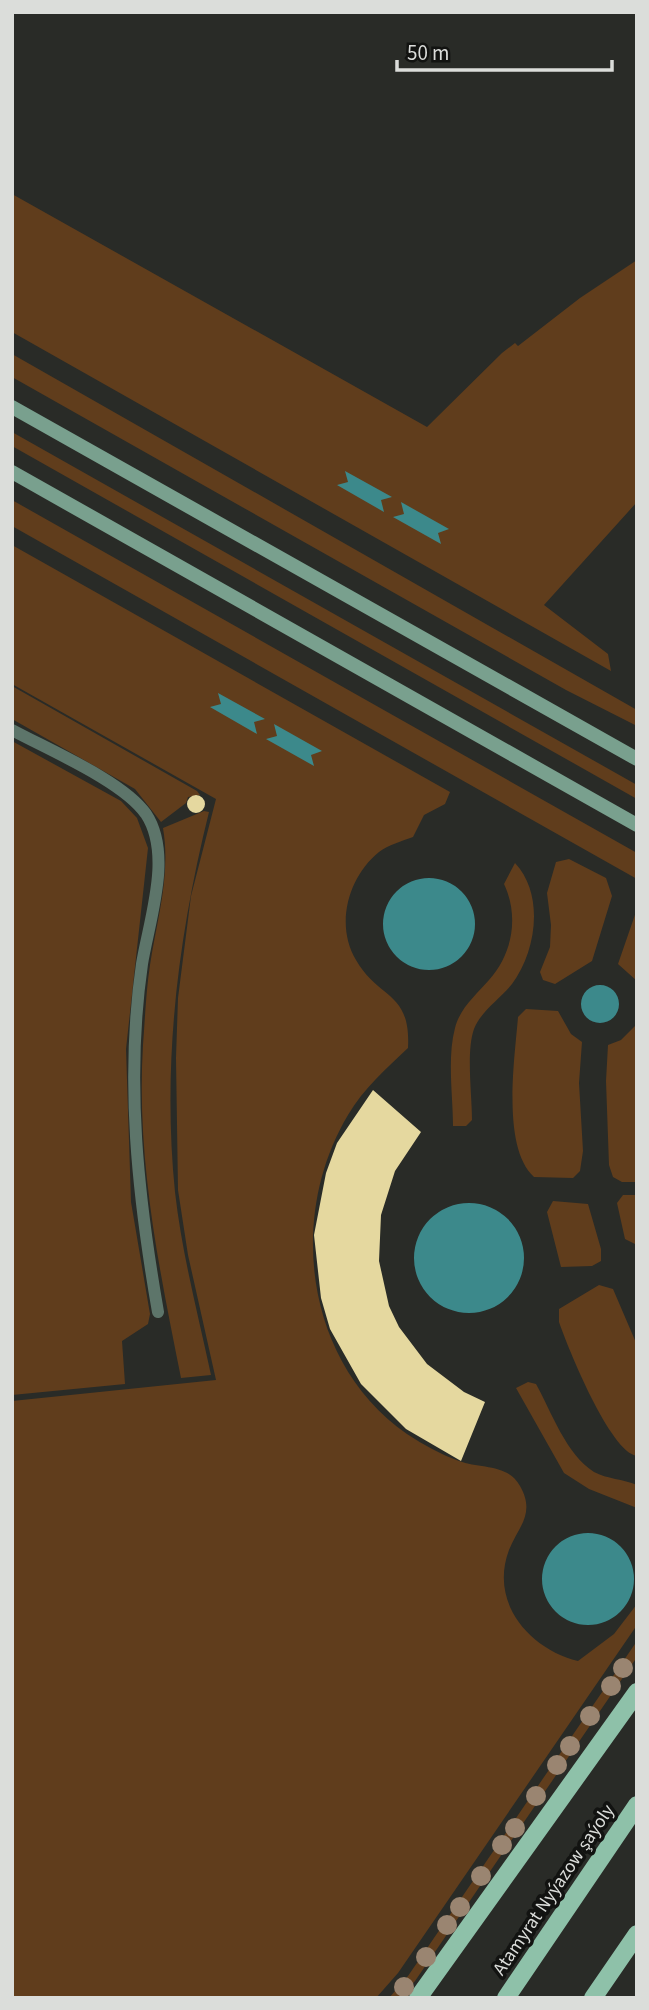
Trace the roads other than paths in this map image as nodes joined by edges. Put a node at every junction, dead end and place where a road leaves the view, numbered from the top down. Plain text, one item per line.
1 (12, 407) edge
2 (12, 472) edge
3 (12, 730) edge
4 (637, 759) edge
5 (637, 825) edge
6 (158, 1312) dead end
7 (637, 1692) edge
8 (637, 1805) edge
9 (637, 1934) edge
10 (418, 1998) edge
11 (506, 1998) edge
12 (593, 1998) edge

1 - 4 street
2 - 5 street
3 - 6 lane
7 - 10 main road
8 - 11 main road, Atamyrat Nyýazow şaýoly
9 - 12 main road

